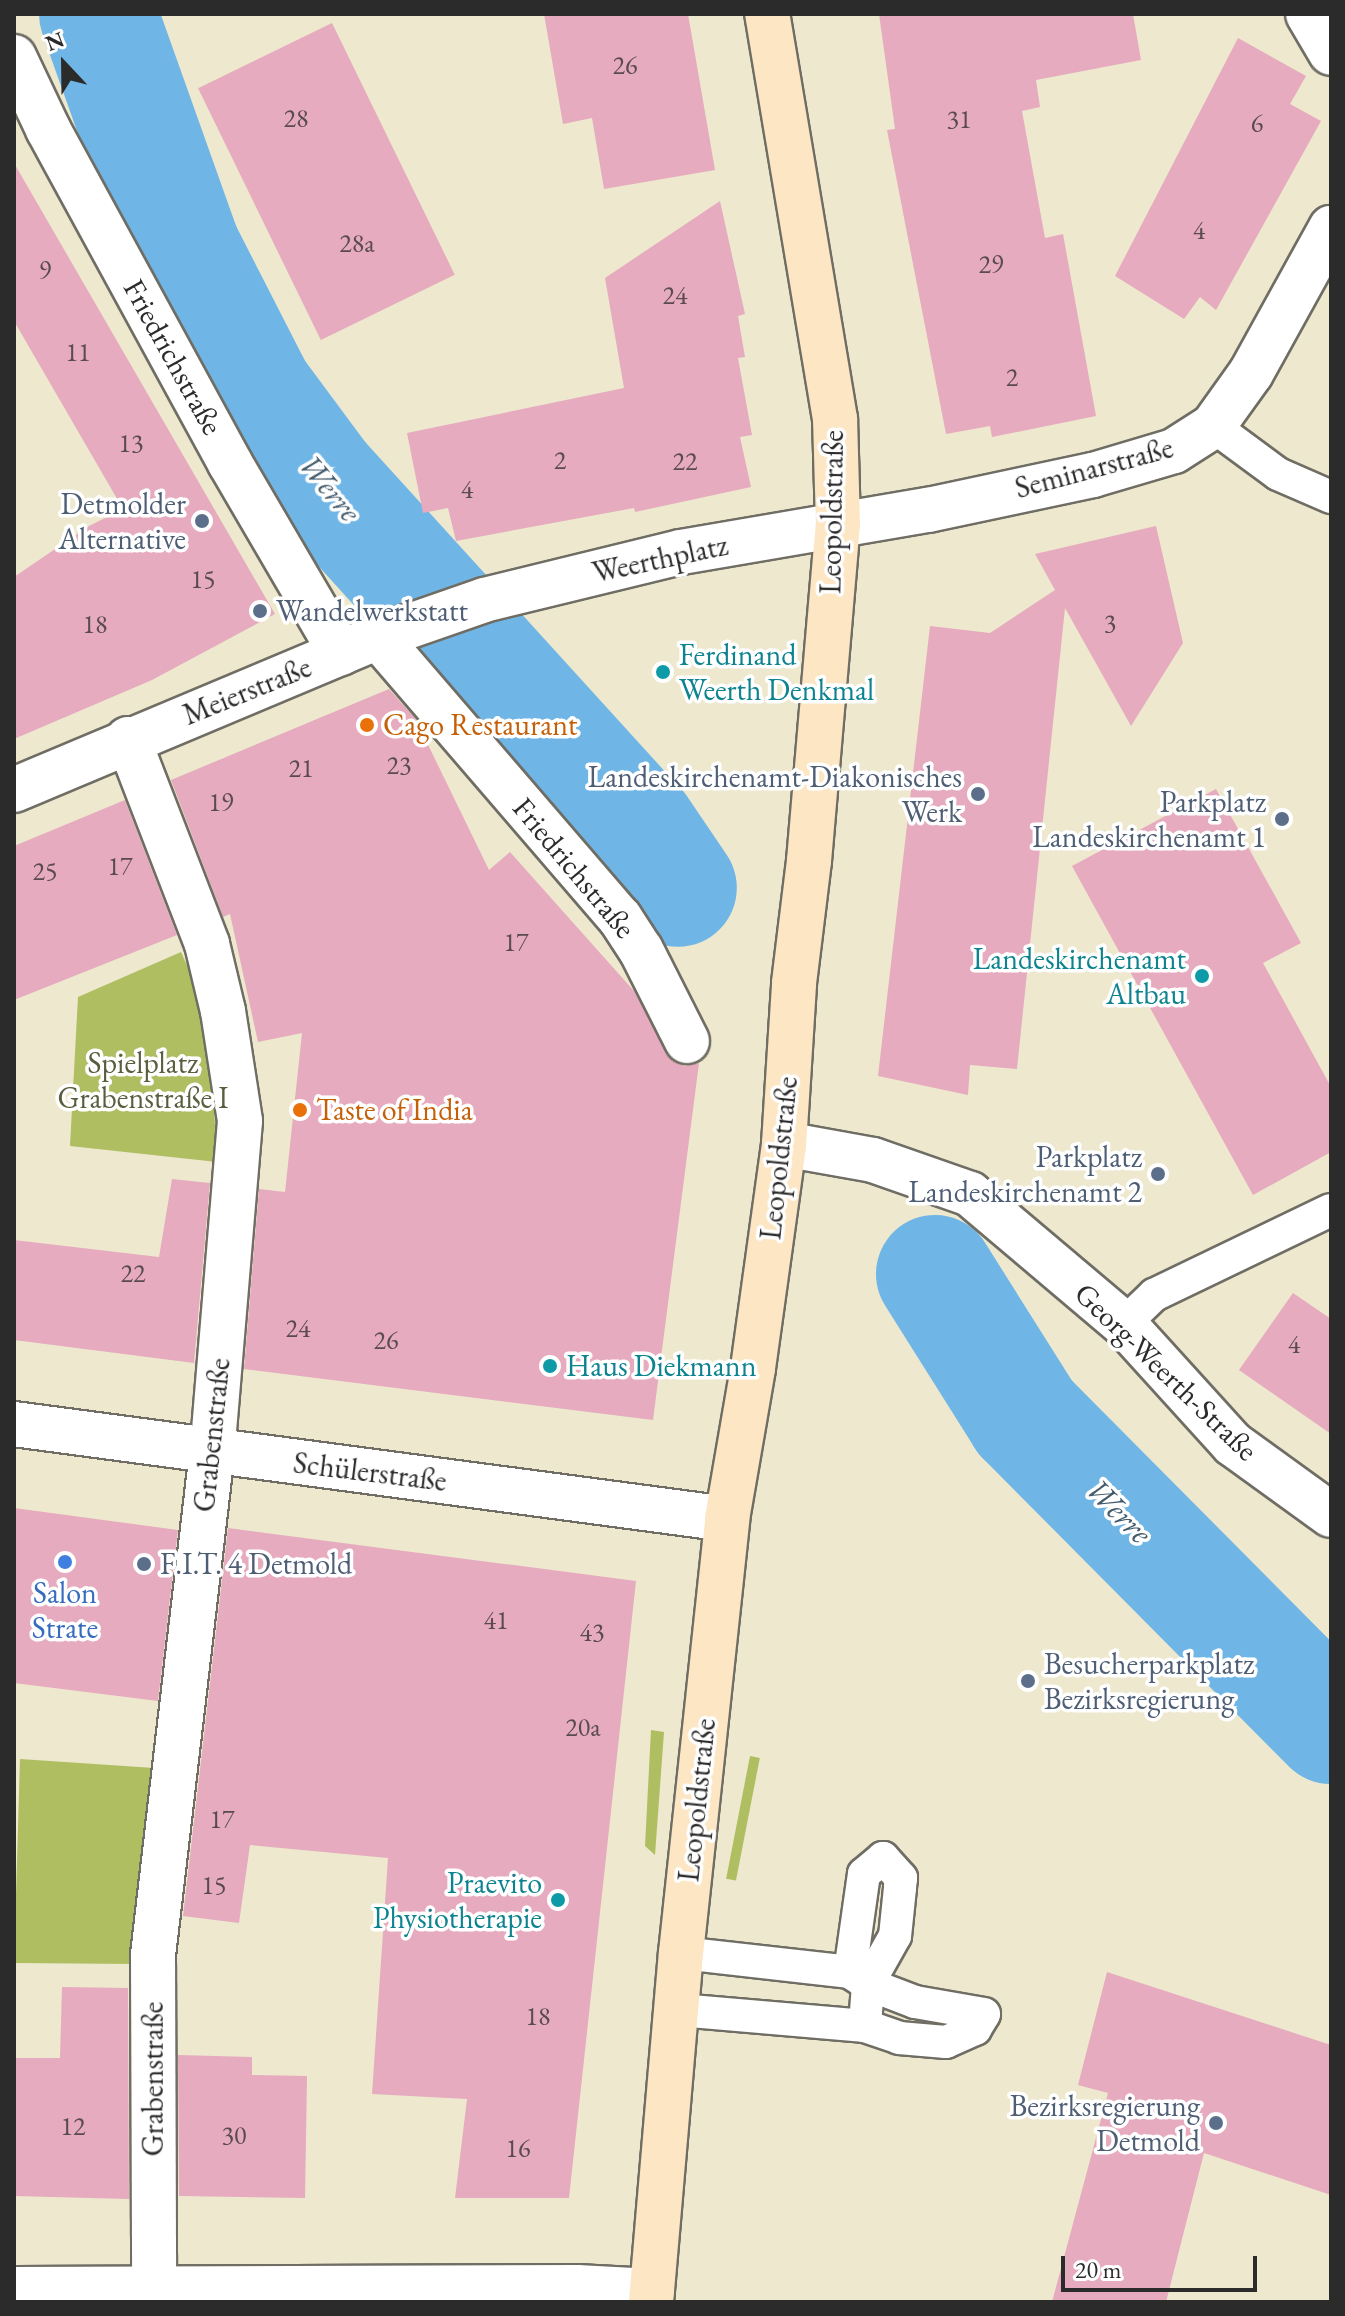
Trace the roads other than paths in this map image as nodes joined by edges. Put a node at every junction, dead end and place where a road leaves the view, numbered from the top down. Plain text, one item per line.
1 (767, 14) edge
2 (1308, 14) edge
3 (1331, 53) edge
4 (14, 57) edge
5 (1331, 228) edge
6 (1213, 426) junction
7 (1331, 497) edge
8 (838, 525) junction
9 (484, 600) joint
10 (374, 639) junction
11 (128, 739) junction
12 (14, 790) edge
13 (687, 1041) dead end
14 (784, 1144) junction
15 (1331, 1210) edge
16 (1124, 1324) junction
17 (14, 1424) edge
18 (212, 1452) junction
19 (1331, 1515) edge
20 (727, 1519) junction
21 (681, 1953) junction
22 (859, 1978) junction
23 (679, 2010) junction
24 (865, 2026) junction
25 (14, 2289) edge
26 (154, 2291) junction
27 (96, 2295) edge
28 (651, 2297) edge

1 - 8 street, Leopoldstraße
2 - 3 street
4 - 10 street, Friedrichstraße
5 - 6 street, Seminarstraße
6 - 7 lane
6 - 8 street, Seminarstraße
8 - 9 street, Weerthplatz
8 - 14 street, Leopoldstraße
9 - 10 street, Meierstraße
10 - 11 street, Meierstraße
10 - 13 street, Friedrichstraße
11 - 12 street, Meierstraße
11 - 18 street, Grabenstraße
14 - 16 street, Georg-Weerth-Straße
14 - 20 street, Leopoldstraße
15 - 16 lane
16 - 19 street, Georg-Weerth-Straße
17 - 18 street, Schülerstraße
18 - 20 street, Schülerstraße
18 - 26 street, Grabenstraße
20 - 21 street, Leopoldstraße
21 - 22 lane
21 - 23 street, Leopoldstraße
22 - 24 lane
22 - 24 lane
23 - 24 lane
23 - 28 street, Leopoldstraße
25 - 27 street
26 - 27 street
26 - 28 street

